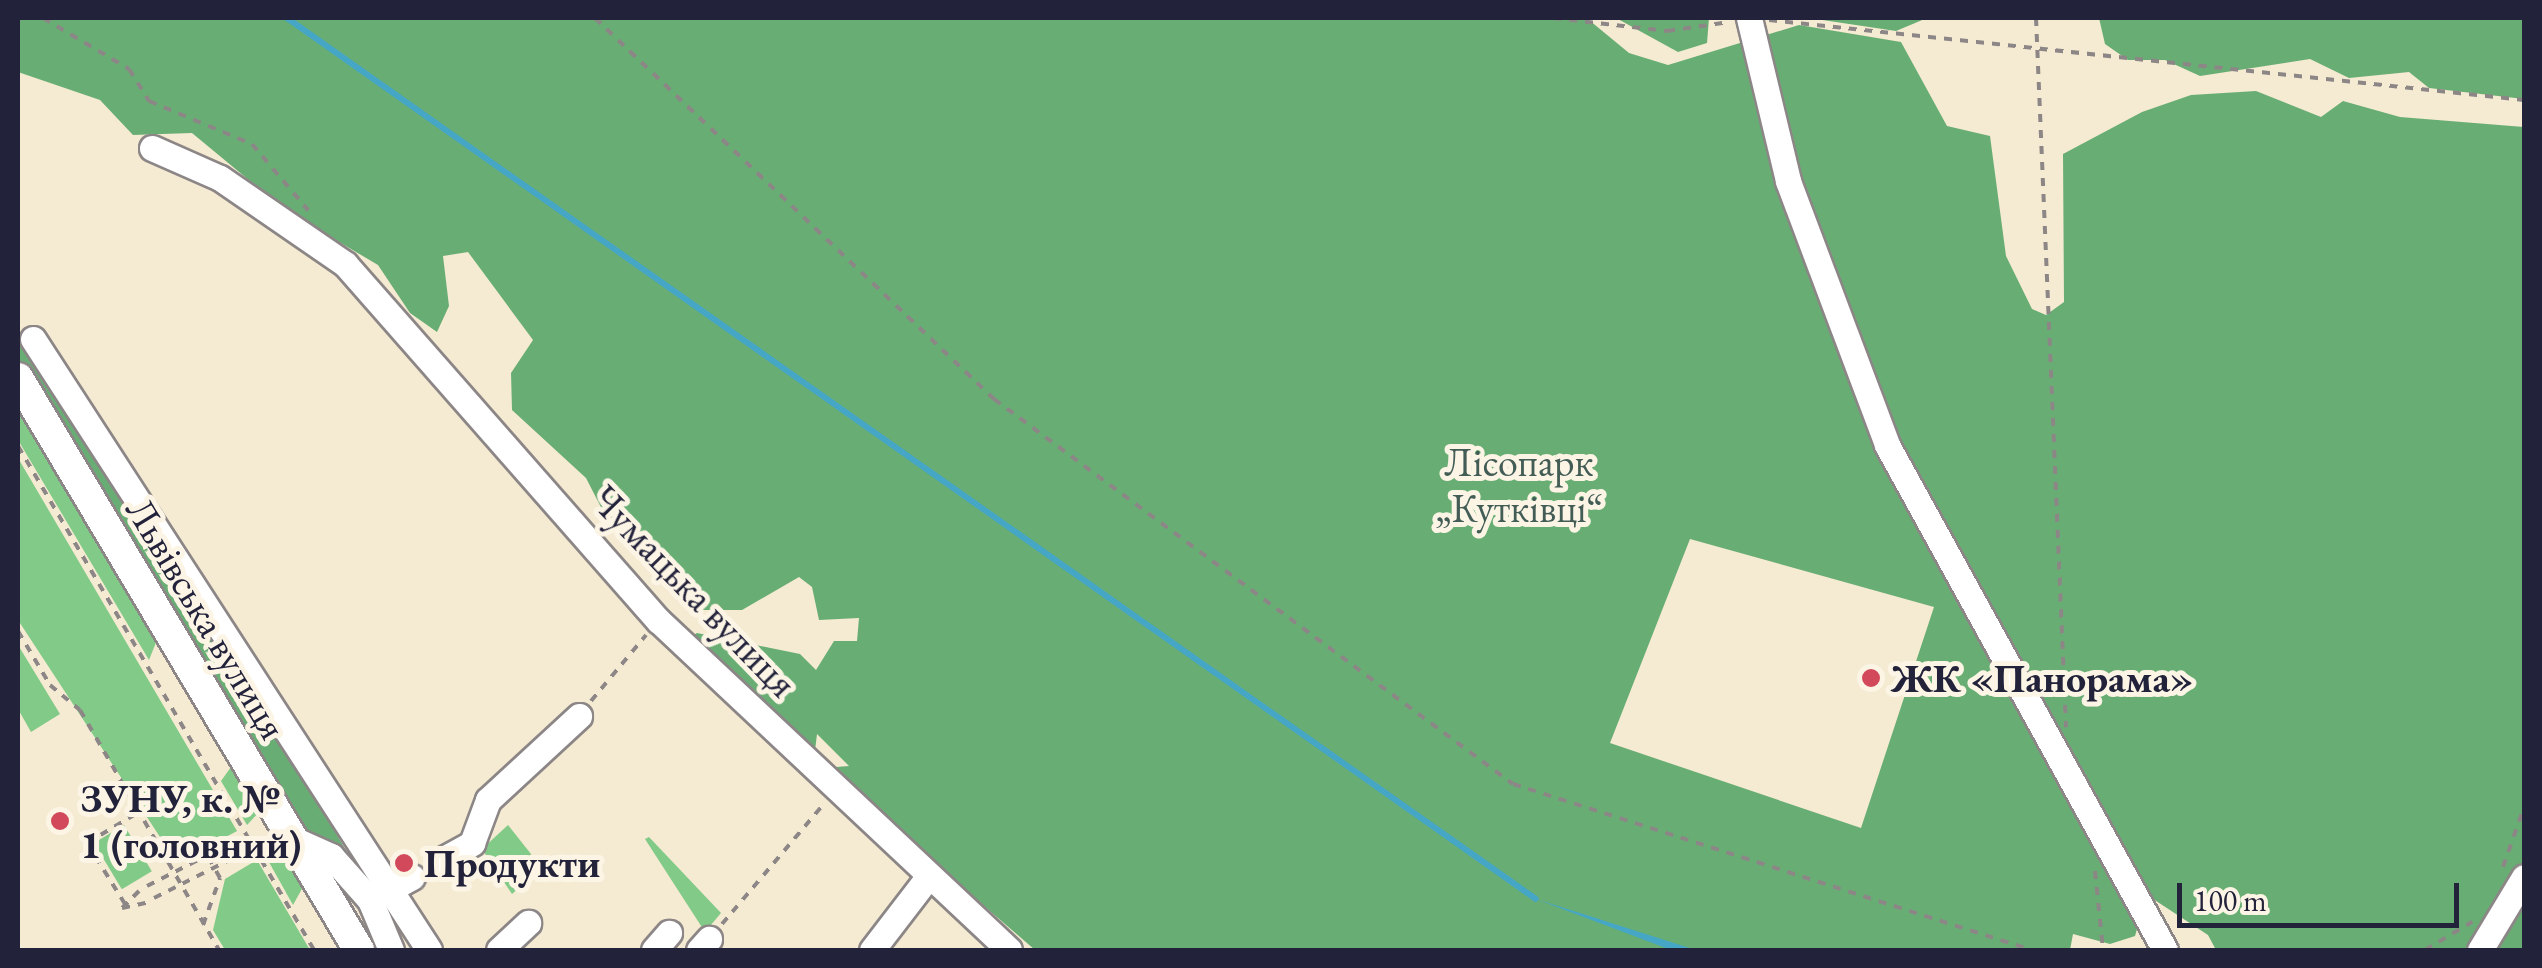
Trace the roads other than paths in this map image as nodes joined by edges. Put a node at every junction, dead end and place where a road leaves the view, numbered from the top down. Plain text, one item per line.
1 (1749, 19) edge
2 (152, 148) dead end
3 (33, 339) dead end
4 (18, 378) edge
5 (579, 716) road end
6 (293, 839) junction
7 (440, 860) dead end
8 (2513, 874) edge
9 (412, 877) dead end
10 (928, 877) junction
11 (380, 897) junction
12 (528, 923) dead end
13 (359, 950) edge
14 (391, 950) edge
15 (428, 950) edge
16 (499, 950) edge
17 (872, 950) edge
18 (1009, 950) edge
19 (2164, 950) edge
20 (2480, 950) edge

1 - 19 street
2 - 10 street, Чумацька вулиця
3 - 11 street
4 - 6 main road, Львівська вулиця
5 - 7 street
6 - 11 street
6 - 13 main road, Львівська вулиця
8 - 20 street
9 - 11 street
10 - 17 street
10 - 18 street, Чумацька вулиця
11 - 14 street
11 - 15 street
12 - 16 street

